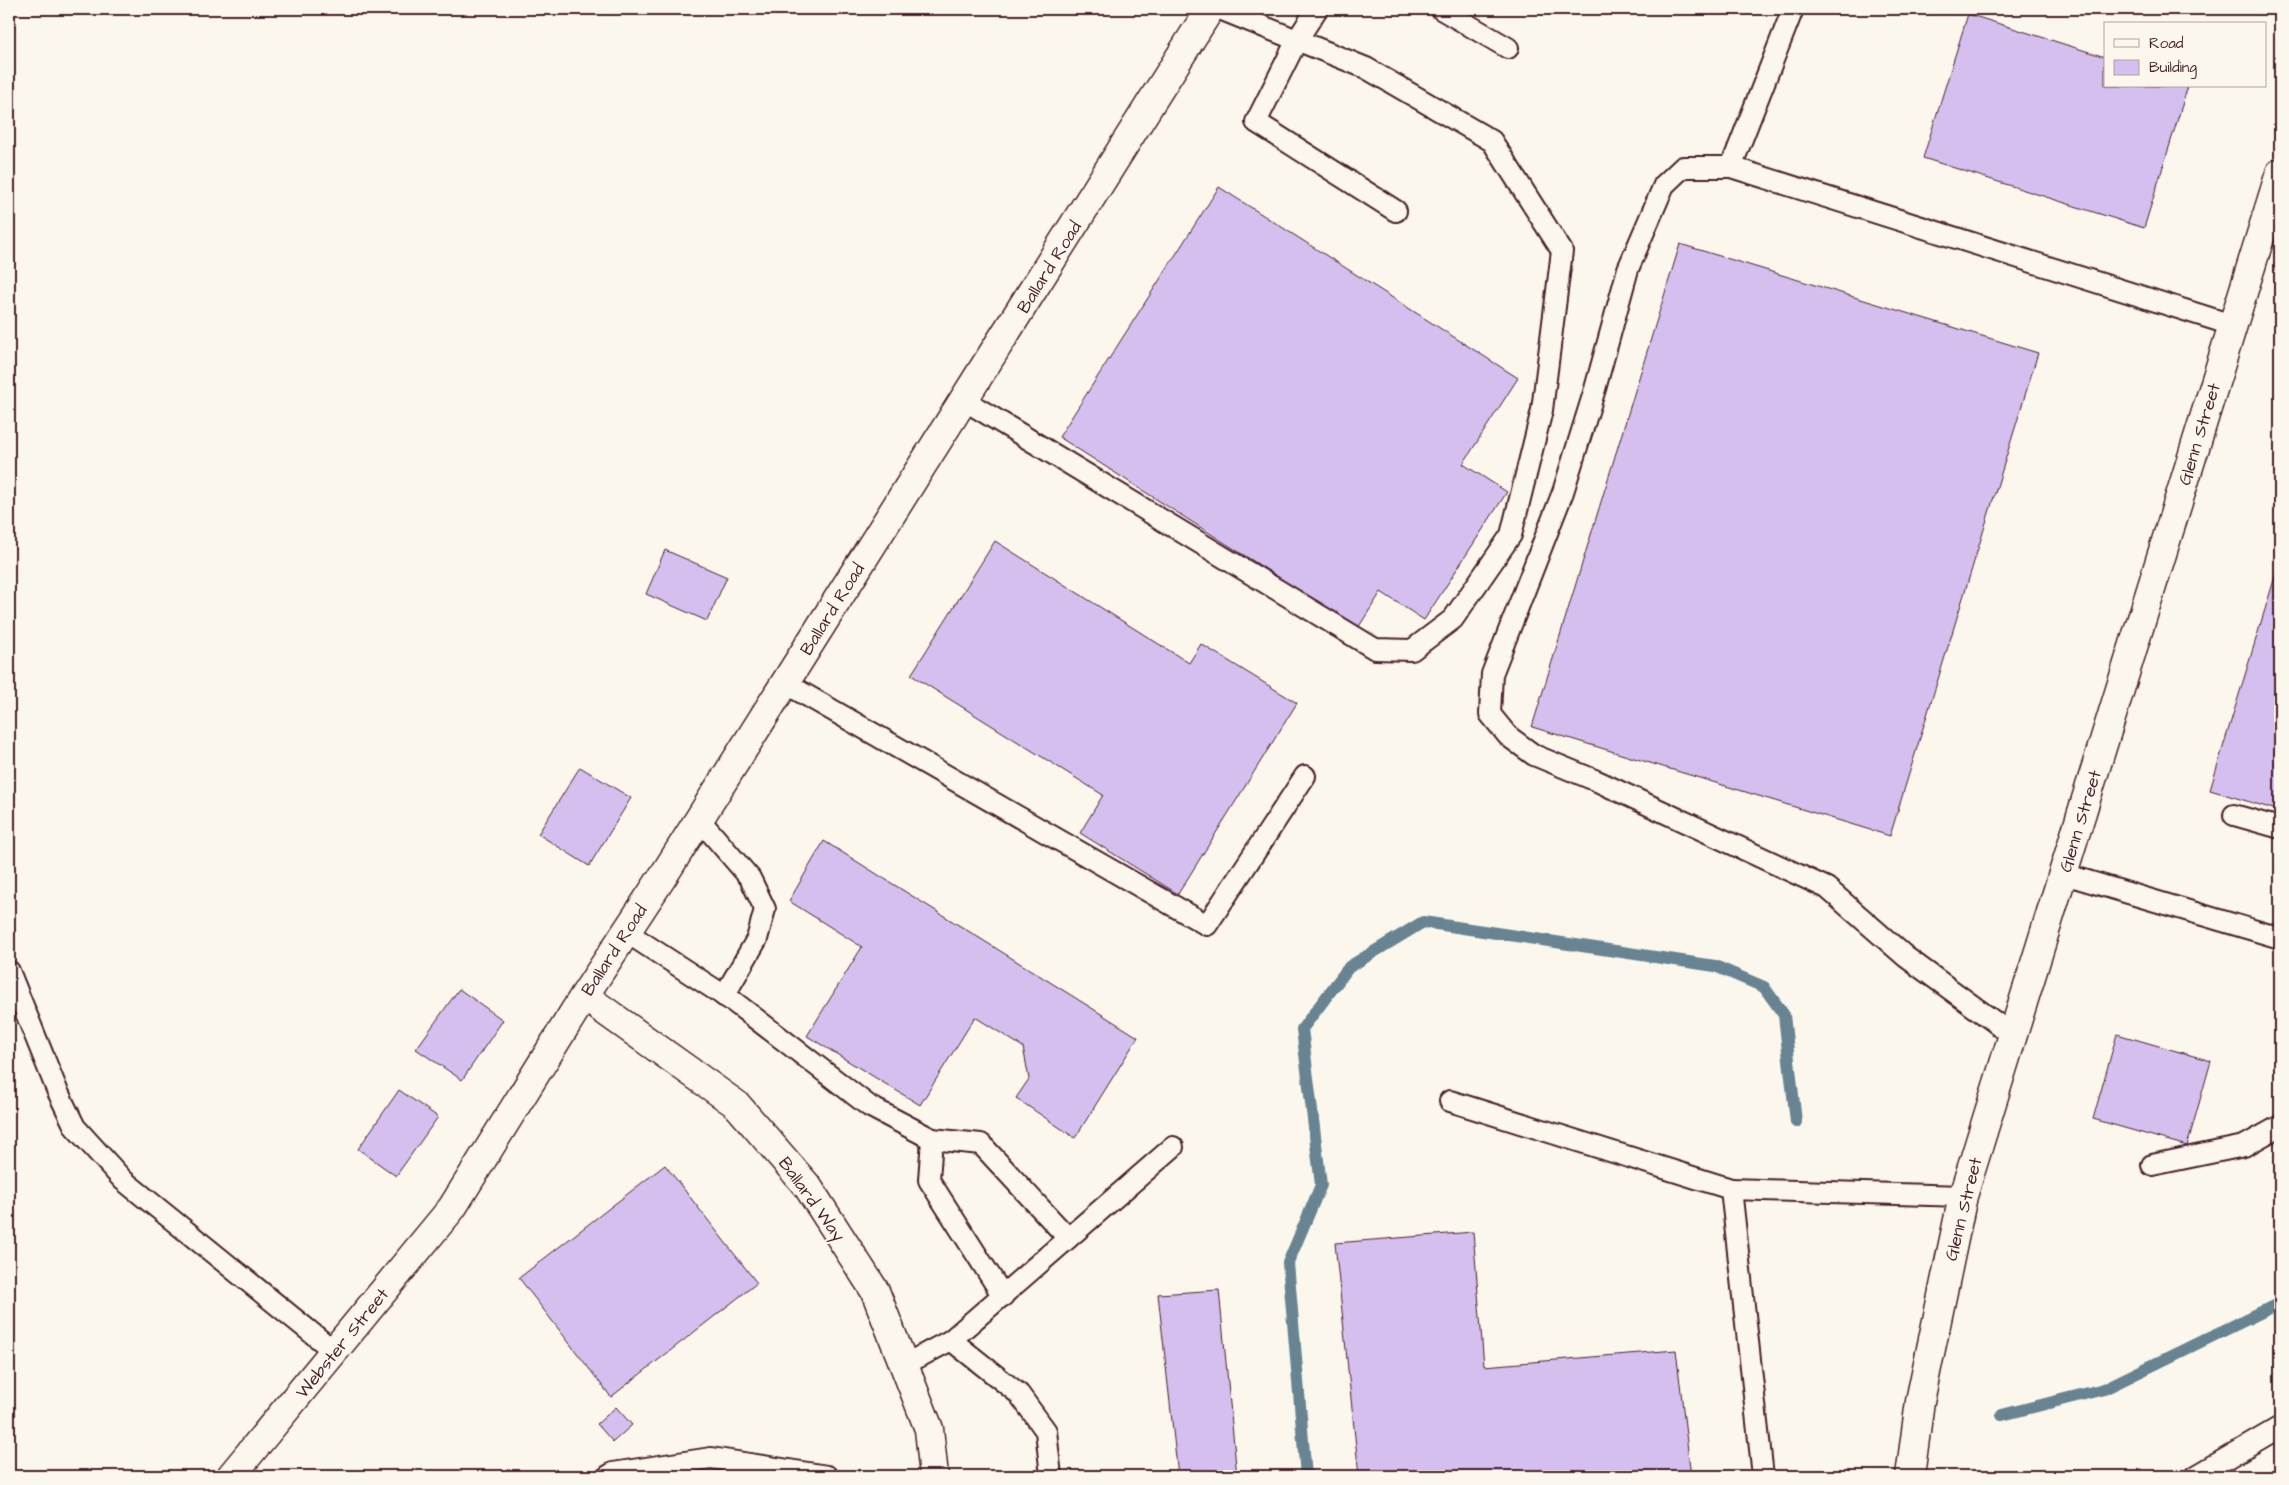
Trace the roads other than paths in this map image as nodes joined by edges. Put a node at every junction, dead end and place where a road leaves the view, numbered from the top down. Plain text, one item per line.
1 (1210, 9) edge
2 (1220, 9) edge
3 (1317, 9) edge
4 (1440, 9) edge
5 (1793, 9) edge
6 (1297, 40) junction
7 (1508, 48) dead end
8 (1731, 167) junction
9 (2280, 173) edge
10 (1396, 211) dead end
11 (2273, 218) edge
12 (2232, 326) junction
13 (964, 400) junction
14 (785, 683) junction
15 (1304, 776) dead end
16 (2234, 815) dead end
17 (699, 819) junction
18 (2280, 828) edge
19 (2064, 874) junction
20 (626, 932) junction
21 (2280, 938) edge
22 (9, 970) edge
23 (584, 996) junction
24 (724, 996) junction
25 (2014, 1036) junction
26 (1450, 1101) dead end
27 (2280, 1126) edge
28 (932, 1139) junction
29 (1173, 1147) dead end
30 (2152, 1165) dead end
31 (1731, 1189) junction
32 (1963, 1196) junction
33 (452, 1208) joint
34 (1068, 1238) junction
35 (1003, 1296) junction
36 (951, 1340) junction
37 (334, 1351) junction
38 (904, 1366) junction
39 (2280, 1428) edge
40 (231, 1476) edge
41 (608, 1476) edge
42 (827, 1476) edge
43 (934, 1476) edge
44 (1051, 1476) edge
45 (1763, 1476) edge
46 (1910, 1476) edge
47 (2196, 1476) edge

1 - 13 street, Ballard Road
2 - 6 lane
3 - 6 lane
4 - 7 lane
5 - 8 lane
6 - 10 lane
6 - 13 lane
8 - 12 lane
8 - 25 lane
9 - 11 street, Glenn Street
11 - 12 street, Glenn Street
12 - 19 street, Glenn Street
13 - 14 street, Ballard Road
14 - 15 lane
14 - 17 street, Ballard Road
16 - 18 lane
17 - 20 street, Ballard Road
17 - 24 lane
19 - 21 lane
19 - 25 street, Glenn Street
20 - 23 street, Ballard Road
20 - 24 lane
22 - 37 lane
23 - 33 street, Ballard Road
23 - 38 street, Ballard Way
24 - 28 lane
25 - 32 street, Glenn Street
26 - 31 lane
27 - 30 lane
28 - 34 lane
28 - 35 lane
29 - 34 lane
31 - 32 lane
31 - 45 lane
32 - 46 street, Glenn Street
33 - 37 street, Webster Street
34 - 35 lane
35 - 36 lane
36 - 38 lane
36 - 44 lane
37 - 40 street, Webster Street
38 - 43 street, Ballard Way
39 - 47 lane
41 - 42 lane

